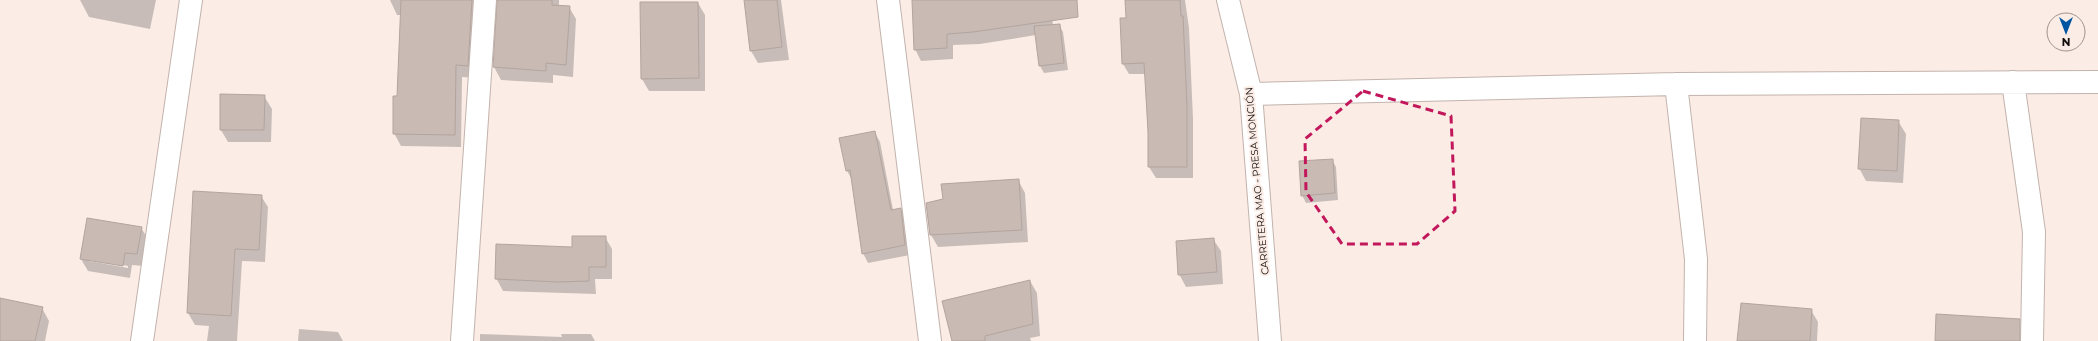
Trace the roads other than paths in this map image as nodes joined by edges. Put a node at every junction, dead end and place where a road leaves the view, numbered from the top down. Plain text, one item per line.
1 (191, 0) edge
2 (485, 0) edge
3 (888, 0) edge
4 (1228, 0) edge
5 (2013, 82) junction
6 (2098, 82) edge
7 (1676, 84) junction
8 (1251, 94) junction
9 (142, 341) edge
10 (462, 341) edge
11 (930, 341) edge
12 (1270, 341) edge
13 (1695, 341) edge
14 (2032, 341) edge

1 - 9 street
2 - 10 street
3 - 11 street
4 - 8 street, CARRETERA MAO - PRESA MONCIÓN
5 - 6 street
5 - 7 street
5 - 14 street
7 - 8 street
7 - 13 street
8 - 12 street, CARRETERA MAO - PRESA MONCIÓN

